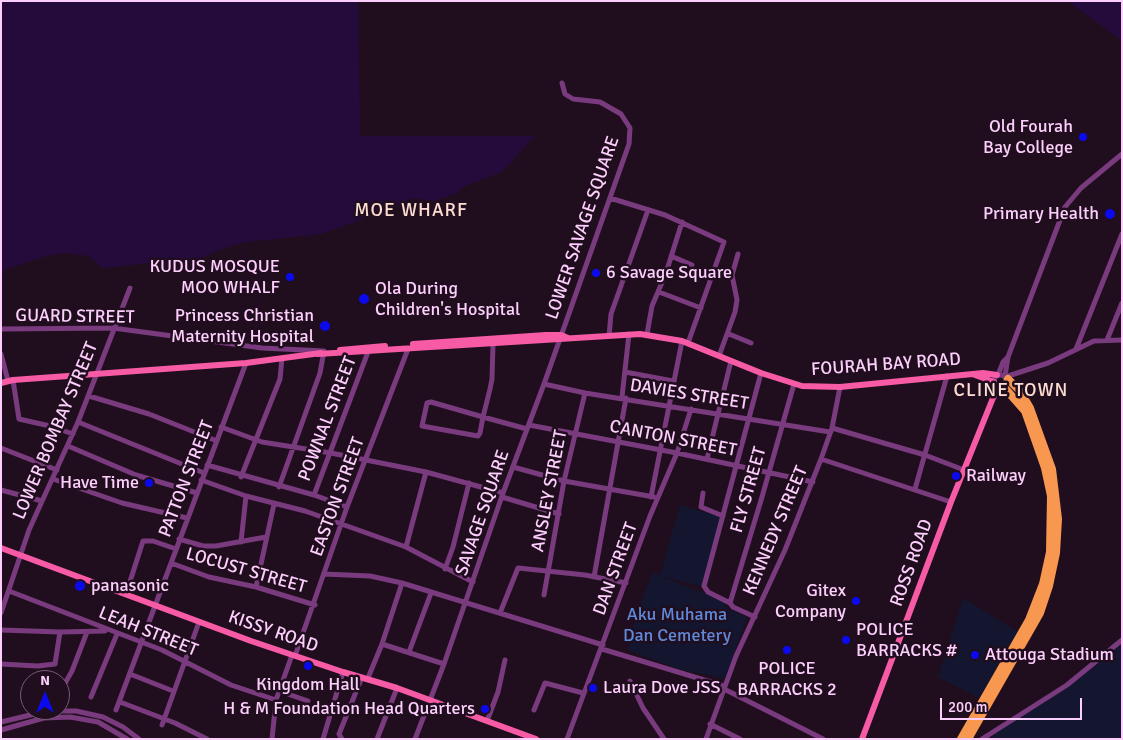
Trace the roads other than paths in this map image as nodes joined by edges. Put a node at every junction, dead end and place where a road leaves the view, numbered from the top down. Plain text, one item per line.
1 (562, 83) dead end
2 (1122, 154) edge
3 (610, 198) junction
4 (648, 210) junction
5 (682, 222) junction
6 (1122, 234) edge
7 (738, 254) dead end
8 (671, 256) junction
9 (692, 265) dead end
10 (130, 288) dead end
11 (659, 292) junction
12 (1122, 303) edge
13 (701, 308) junction
14 (113, 328) junction
15 (1, 329) edge
16 (629, 334) junction
17 (647, 334) junction
18 (729, 334) junction
19 (608, 336) junction
20 (560, 337) junction
21 (533, 338) junction
22 (1107, 340) junction
23 (1122, 340) edge
24 (476, 342) junction
25 (685, 342) junction
26 (751, 342) dead end
27 (493, 344) junction
28 (408, 349) junction
29 (1076, 349) junction
30 (368, 352) junction
31 (322, 353) junction
32 (1, 354) edge
33 (719, 356) junction
34 (282, 358) junction
35 (731, 361) junction
36 (246, 363) junction
37 (625, 372) junction
38 (761, 373) junction
39 (96, 375) junction
40 (947, 376) junction
41 (1001, 380) junction
42 (8, 381) edge
43 (673, 381) junction
44 (544, 384) junction
45 (794, 384) junction
46 (840, 387) junction
47 (585, 392) junction
48 (89, 396) junction
49 (624, 398) junction
50 (669, 404) junction
51 (691, 409) junction
52 (719, 415) junction
53 (483, 417) junction
54 (749, 418) junction
55 (78, 422) junction
56 (782, 424) junction
57 (221, 427) junction
58 (528, 427) junction
59 (831, 430) junction
60 (74, 434) junction
61 (575, 434) junction
62 (254, 440) junction
63 (216, 441) junction
64 (619, 442) junction
65 (68, 446) junction
66 (292, 447) junction
67 (1, 448) edge
68 (661, 450) junction
69 (331, 452) junction
70 (677, 452) junction
71 (925, 455) junction
72 (708, 459) junction
73 (821, 459) junction
74 (365, 460) junction
75 (207, 465) junction
76 (736, 465) junction
77 (513, 466) junction
78 (57, 470) junction
79 (964, 470) junction
80 (426, 472) junction
81 (769, 472) junction
82 (204, 473) junction
83 (241, 477) junction
84 (53, 479) junction
85 (201, 480) junction
86 (564, 481) junction
87 (812, 482) junction
88 (469, 484) junction
89 (279, 487) junction
90 (611, 489) junction
91 (915, 489) junction
92 (1, 490) edge
93 (197, 492) junction
94 (703, 493) dead end
95 (314, 495) junction
96 (502, 495) junction
97 (246, 496) junction
98 (652, 497) junction
99 (659, 498) junction
100 (42, 501) junction
101 (951, 502) junction
102 (274, 504) junction
103 (347, 507) junction
104 (559, 514) junction
105 (723, 516) junction
106 (187, 518) junction
107 (341, 523) junction
108 (266, 537) junction
109 (179, 539) junction
110 (241, 542) junction
111 (406, 547) junction
112 (1, 548) edge
113 (176, 549) junction
114 (21, 556) junction
115 (171, 563) junction
116 (445, 569) junction
117 (548, 571) junction
118 (324, 574) junction
119 (594, 577) junction
120 (473, 582) junction
121 (402, 583) junction
122 (626, 583) junction
123 (256, 587) junction
124 (10, 591) junction
125 (431, 592) junction
126 (126, 594) junction
127 (544, 595) dead end
128 (730, 603) junction
129 (466, 604) junction
130 (155, 605) junction
131 (314, 605) junction
132 (2, 611) edge
133 (500, 613) junction
134 (755, 617) junction
135 (199, 622) junction
136 (1, 630) edge
137 (108, 630) junction
138 (60, 632) junction
139 (88, 632) junction
140 (117, 634) junction
141 (1122, 640) edge
142 (142, 642) junction
143 (382, 644) junction
144 (602, 647) junction
145 (409, 652) junction
146 (293, 656) junction
147 (185, 660) junction
148 (505, 660) dead end
149 (1, 664) edge
150 (444, 664) junction
151 (342, 672) junction
152 (130, 674) junction
153 (70, 675) edge
154 (365, 678) junction
155 (630, 681) dead end
156 (397, 688) junction
157 (724, 688) junction
158 (173, 691) junction
159 (279, 691) junction
160 (583, 693) junction
161 (90, 697) dead end
162 (276, 700) junction
163 (431, 700) junction
164 (308, 701) dead end
165 (120, 702) junction
166 (116, 710) dead end
167 (534, 710) dead end
168 (163, 719) junction
169 (487, 721) junction
170 (1, 722) edge
171 (710, 724) junction
172 (162, 725) dead end
173 (1, 730) edge
174 (341, 738) edge
175 (127, 739) edge
176 (139, 739) edge
177 (207, 739) edge
178 (272, 739) edge
179 (323, 739) edge
180 (377, 739) edge
181 (415, 739) edge
182 (536, 739) edge
183 (567, 739) edge
184 (664, 739) edge
185 (706, 739) edge
186 (740, 739) edge
187 (823, 739) edge
188 (862, 739) edge
189 (961, 739) edge
190 (968, 739) edge
191 (982, 739) edge

1 - 3 street, LOWER SAVAGE SQUARE
2 - 41 street
3 - 4 street
3 - 20 street, LOWER SAVAGE SQUARE
4 - 5 street
4 - 19 street
5 - 8 street
5 - 13 street
6 - 29 street
7 - 18 street
8 - 9 street
8 - 11 street
10 - 14 street, LOWER BOMBAY STREET
11 - 13 street
11 - 17 street
12 - 22 street
13 - 25 street
14 - 15 street, GUARD STREET
14 - 31 street, GUARD STREET
14 - 39 street, LOWER BOMBAY STREET
16 - 17 main road, FOURAH BAY ROAD
16 - 19 main road, FOURAH BAY ROAD
16 - 37 street
17 - 25 main road, FOURAH BAY ROAD
18 - 26 street
18 - 33 street
19 - 20 main road, FOURAH BAY ROAD
20 - 21 main road, FOURAH BAY ROAD
20 - 44 street, SAVAGE SQUARE
21 - 24 main road, FOURAH BAY ROAD
21 - 27 main road, FOURAH BAY ROAD
22 - 23 street
22 - 29 street
24 - 27 main road, FOURAH BAY ROAD
24 - 28 main road, FOURAH BAY ROAD
24 - 31 main road, FOURAH BAY ROAD
25 - 33 main road, FOURAH BAY ROAD
25 - 43 street
27 - 53 street
28 - 30 main road, FOURAH BAY ROAD
28 - 74 street, EASTON STREET
29 - 41 street
30 - 31 main road, FOURAH BAY ROAD
30 - 69 street, POWNAL STREET
31 - 34 main road, FOURAH BAY ROAD
31 - 66 street
32 - 42 street
33 - 35 main road, FOURAH BAY ROAD
34 - 36 main road, FOURAH BAY ROAD
34 - 62 street
35 - 38 main road, FOURAH BAY ROAD
35 - 52 street
36 - 39 main road, FOURAH BAY ROAD
36 - 57 street, PATTON STREET
37 - 43 street
37 - 49 street
38 - 45 main road, FOURAH BAY ROAD
38 - 54 street
39 - 42 main road, FOURAH BAY ROAD
39 - 48 street, LOWER BOMBAY STREET
40 - 41 main road, FOURAH BAY ROAD
40 - 46 main road, FOURAH BAY ROAD
40 - 71 street
41 - 79 main road, ROSS ROAD
41 - 189 highway
41 - 190 highway
42 - 60 street
43 - 50 street
44 - 47 street, DAVIES STREET
44 - 58 street, SAVAGE SQUARE
45 - 46 main road, FOURAH BAY ROAD
45 - 56 street, FLY STREET
46 - 59 street, KENNEDY STREET
47 - 49 street, DAVIES STREET
47 - 61 street, ANSLEY STREET
48 - 55 street, LOWER BOMBAY STREET
48 - 63 street
49 - 50 street, DAVIES STREET
49 - 64 street
50 - 51 street, DAVIES STREET
50 - 68 street
51 - 52 street, DAVIES STREET
51 - 70 street, DAN STREET
52 - 54 street, DAVIES STREET
52 - 72 street
53 - 53 street, CANTON STREET
53 - 58 street, CANTON STREET
54 - 56 street, DAVIES STREET
54 - 76 street
55 - 60 street, LOWER BOMBAY STREET
55 - 82 street
56 - 59 street, DAVIES STREET
56 - 81 street, FLY STREET
57 - 62 street
57 - 63 street, PATTON STREET
58 - 61 street, CANTON STREET
58 - 77 street, SAVAGE SQUARE
59 - 71 street, DAVIES STREET
59 - 73 street, KENNEDY STREET
60 - 65 street, LOWER BOMBAY STREET
61 - 64 street, CANTON STREET
61 - 86 street, ANSLEY STREET
62 - 66 street
62 - 83 street
63 - 75 street, PATTON STREET
64 - 68 street, CANTON STREET
64 - 90 street
65 - 78 street, LOWER BOMBAY STREET
65 - 93 street
66 - 69 street
66 - 89 street
67 - 78 street
68 - 70 street, CANTON STREET
68 - 98 street
69 - 74 street
69 - 95 street, POWNAL STREET
70 - 72 street, CANTON STREET
70 - 99 street, DAN STREET
71 - 79 street, DAVIES STREET
71 - 91 street
72 - 76 street, CANTON STREET
73 - 87 street, KENNEDY STREET
73 - 91 street
74 - 80 street
74 - 103 street, EASTON STREET
75 - 82 street, PATTON STREET
75 - 83 street
76 - 81 street, CANTON STREET
76 - 105 street
77 - 86 street
77 - 96 street, SAVAGE SQUARE
78 - 84 street, LOWER BOMBAY STREET
79 - 101 main road, ROSS ROAD
80 - 88 street
80 - 111 street
81 - 87 street, CANTON STREET
81 - 128 street, FLY STREET
82 - 85 street, PATTON STREET
83 - 89 street
84 - 100 street, LOWER BOMBAY STREET
84 - 106 street
85 - 93 street, PATTON STREET
85 - 97 street
86 - 90 street
86 - 104 street, ANSLEY STREET
87 - 134 street, KENNEDY STREET
88 - 96 street
88 - 116 street
89 - 95 street
90 - 98 street
90 - 119 street
91 - 101 street
92 - 100 street
93 - 106 street, PATTON STREET
94 - 105 street
95 - 103 street
96 - 104 street
96 - 120 street, SAVAGE SQUARE
97 - 102 street
97 - 110 street
98 - 99 street
99 - 122 street, DAN STREET
100 - 114 street, LOWER BOMBAY STREET
101 - 188 main road, ROSS ROAD
102 - 107 street
102 - 108 street
103 - 107 street, EASTON STREET
104 - 117 street, ANSLEY STREET
105 - 128 street
106 - 109 street, PATTON STREET
107 - 111 street
107 - 118 street, EASTON STREET
108 - 110 street
108 - 123 street
109 - 110 street
109 - 113 street, PATTON STREET
111 - 116 street
112 - 114 main road, KISSY ROAD
113 - 115 street, PATTON STREET
113 - 126 street
114 - 124 street, LOWER BOMBAY STREET
114 - 126 main road, KISSY ROAD
115 - 123 street, LOCUST STREET
115 - 130 street, PATTON STREET
116 - 120 street
117 - 119 street
117 - 127 street, ANSLEY STREET
117 - 133 street
118 - 121 street
118 - 131 street, EASTON STREET
119 - 122 street
120 - 129 street, SAVAGE SQUARE
121 - 125 street
121 - 143 street
122 - 144 street, DAN STREET
123 - 131 street, LOCUST STREET
124 - 132 street, LOWER BOMBAY STREET
124 - 137 street, LEAH STREET
125 - 129 street
125 - 145 street
126 - 130 main road, KISSY ROAD
128 - 134 street
129 - 133 street
129 - 150 street, SAVAGE SQUARE
130 - 135 main road, KISSY ROAD
130 - 142 street, PATTON STREET
131 - 146 street, EASTON STREET
133 - 144 street
134 - 157 street, KENNEDY STREET
135 - 146 main road, KISSY ROAD
135 - 147 street
136 - 138 street
137 - 139 street
137 - 140 street, LEAH STREET
138 - 139 street
138 - 149 street
139 - 153 street
140 - 142 street, LEAH STREET
140 - 161 street
141 - 191 street
142 - 147 street, LEAH STREET
142 - 152 street, PATTON STREET
143 - 145 street
143 - 154 street
144 - 157 street
144 - 160 street, DAN STREET
145 - 150 street
146 - 151 main road, KISSY ROAD
146 - 159 street, EASTON STREET
147 - 158 street
147 - 162 street, LEAH STREET
148 - 169 street
150 - 163 street, SAVAGE SQUARE
151 - 154 main road, KISSY ROAD
151 - 179 street
152 - 158 street
152 - 165 street, PATTON STREET
154 - 156 main road, KISSY ROAD
154 - 174 street
155 - 184 street
156 - 163 main road, KISSY ROAD
156 - 180 street
157 - 171 street, KENNEDY STREET
157 - 187 street
158 - 168 street
159 - 162 street, EASTON STREET
159 - 164 street
160 - 167 street
160 - 183 street, DAN STREET
162 - 178 street, EASTON STREET
163 - 169 main road, KISSY ROAD
163 - 181 street, SAVAGE SQUARE
165 - 166 street, PATTON STREET
165 - 168 street
168 - 172 street
168 - 177 street
169 - 182 main road, KISSY ROAD
170 - 176 street
171 - 185 street, KENNEDY STREET
171 - 186 street
173 - 175 street

